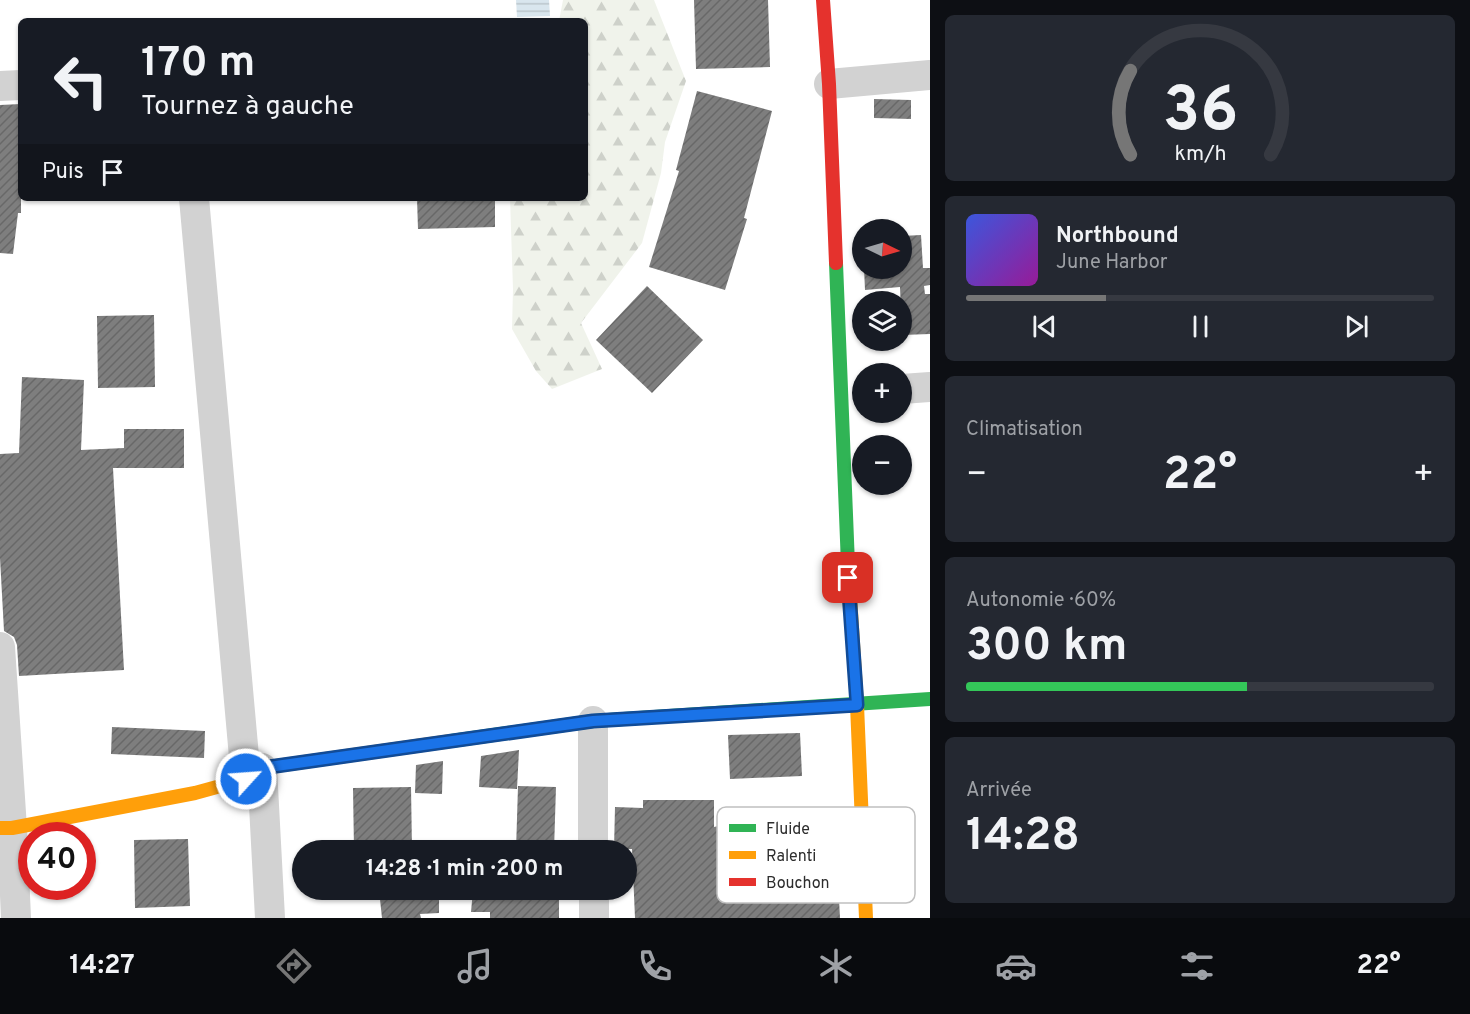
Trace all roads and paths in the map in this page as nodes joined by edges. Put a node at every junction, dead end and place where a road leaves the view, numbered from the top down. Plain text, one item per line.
1 (823, 0) edge
2 (930, 75) edge
3 (829, 84) junction
4 (18, 85) edge
5 (0, 86) edge
6 (194, 201) edge
7 (930, 387) edge
8 (912, 388) edge
9 (852, 393) edge
10 (0, 647) edge
11 (930, 699) edge
12 (857, 705) junction
13 (593, 721) junction
14 (254, 774) junction
15 (861, 807) edge
16 (6, 828) edge
17 (593, 840) edge
18 (594, 900) edge
19 (865, 903) edge
20 (16, 918) edge
21 (270, 918) edge
22 (594, 918) edge
23 (866, 918) edge

1 - 3 street
2 - 3 street
3 - 9 street
4 - 5 street
6 - 14 street
7 - 8 street
9 - 12 street
10 - 16 street
11 - 12 street
12 - 13 street
12 - 15 street
13 - 14 street
13 - 17 street
14 - 16 street
14 - 21 street
16 - 20 street
18 - 22 street
19 - 23 street

